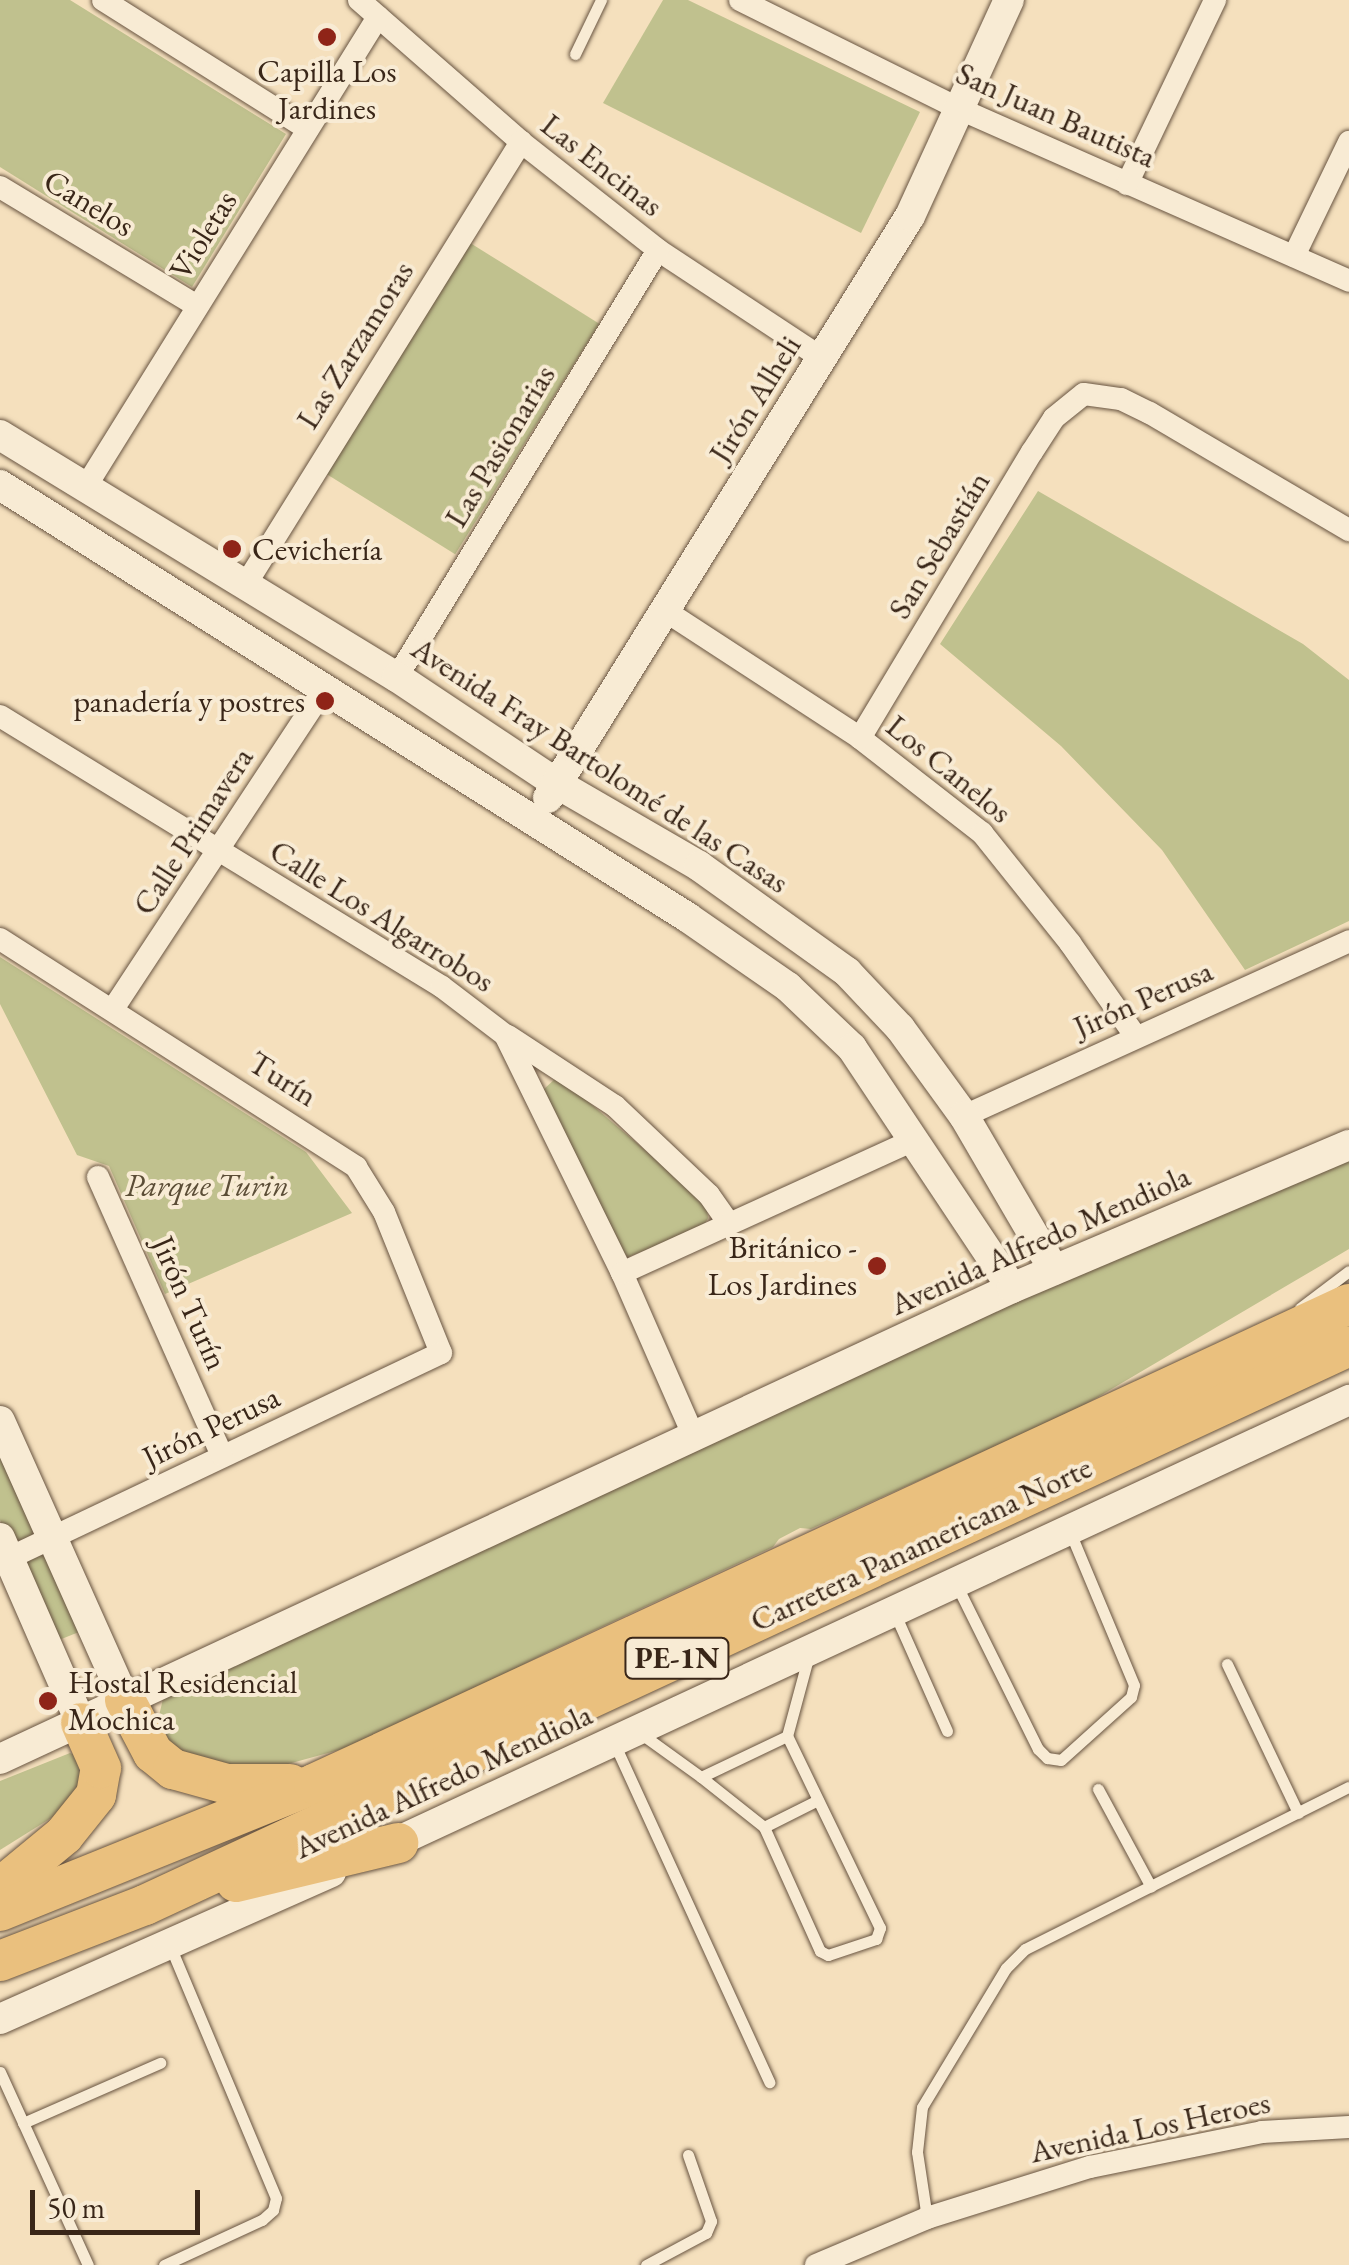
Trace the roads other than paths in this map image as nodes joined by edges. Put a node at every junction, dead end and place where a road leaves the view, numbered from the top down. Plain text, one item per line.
1 (102, 0) edge
2 (359, 0) edge
3 (601, 0) edge
4 (740, 0) edge
5 (1009, 0) edge
6 (1215, 0) edge
7 (378, 18) junction
8 (575, 54) dead end
9 (962, 110) junction
10 (308, 129) junction
11 (522, 142) junction
12 (1349, 142) edge
13 (1127, 184) junction
14 (0, 186) edge
15 (658, 250) junction
16 (1294, 256) junction
17 (1349, 281) edge
18 (197, 306) junction
19 (822, 358) junction
20 (0, 435) edge
21 (0, 485) edge
22 (85, 488) junction
23 (1349, 530) edge
24 (246, 584) junction
25 (664, 610) junction
26 (397, 677) junction
27 (325, 688) junction
28 (0, 716) edge
29 (860, 738) junction
30 (556, 782) junction
31 (535, 822) junction
32 (219, 853) junction
33 (0, 939) edge
34 (1349, 941) edge
35 (114, 1009) junction
36 (505, 1034) junction
37 (1136, 1038) junction
38 (964, 1116) junction
39 (916, 1139) junction
40 (1349, 1145) edge
41 (98, 1177) dead end
42 (729, 1224) junction
43 (1054, 1270) junction
44 (1349, 1271) edge
45 (622, 1273) junction
46 (1012, 1288) junction
47 (1349, 1304) edge
48 (1349, 1346) edge
49 (1241, 1353) junction
50 (440, 1354) joint
51 (1349, 1400) edge
52 (0, 1421) edge
53 (693, 1436) junction
54 (222, 1456) junction
55 (1068, 1529) junction
56 (52, 1537) junction
57 (5, 1548) edge
58 (955, 1582) junction
59 (894, 1610) junction
60 (810, 1648) junction
61 (1227, 1664) dead end
62 (125, 1700) junction
63 (81, 1724) junction
64 (947, 1732) dead end
65 (625, 1736) junction
66 (786, 1736) junction
67 (0, 1759) edge
68 (701, 1777) junction
69 (314, 1784) junction
70 (1349, 1787) edge
71 (1098, 1790) dead end
72 (818, 1800) junction
73 (1298, 1814) junction
74 (764, 1828) junction
75 (398, 1842) junction
76 (1151, 1887) junction
77 (0, 1888) edge
78 (145, 1905) junction
79 (0, 1911) edge
80 (169, 1944) junction
81 (0, 1961) edge
82 (0, 2019) edge
83 (160, 2063) dead end
84 (0, 2072) edge
85 (769, 2082) dead end
86 (23, 2123) junction
87 (1349, 2127) edge
88 (688, 2155) dead end
89 (927, 2218) junction
90 (88, 2265) edge
91 (164, 2265) edge
92 (646, 2265) edge
93 (816, 2265) edge

1 - 10 street
2 - 7 street, Las Encinas
3 - 8 lane
4 - 9 street, San Juan Bautista
5 - 9 street, Jirón Alheli
6 - 13 street
7 - 10 street, Violetas
7 - 11 street, Las Encinas
9 - 13 street, San Juan Bautista
9 - 19 street, Jirón Alheli
10 - 18 street, Violetas
11 - 15 street, Las Encinas
11 - 24 street, Las Zarzamoras
12 - 16 street
13 - 16 street, San Juan Bautista
14 - 18 street, Canelos
15 - 19 street, Las Encinas
15 - 26 street, Las Pasionarias
16 - 17 street, San Juan Bautista
18 - 22 street, Violetas
19 - 25 street, Jirón Alheli
20 - 22 street, Avenida Fray Bartolomé de las Casas
21 - 27 street
22 - 24 street, Avenida Fray Bartolomé de las Casas
23 - 29 street, San Sebastián
24 - 26 street, Avenida Fray Bartolomé de las Casas
25 - 29 street, Los Canelos
25 - 30 street, Jirón Alheli
26 - 30 street, Avenida Fray Bartolomé de las Casas
27 - 31 street
27 - 32 street, Calle Primavera
28 - 32 street, Calle Los Algarrobos
29 - 37 street, Los Canelos
30 - 31 street, Jirón Alheli
30 - 38 street, Avenida Fray Bartolomé de las Casas
31 - 39 street
32 - 35 street, Calle Primavera
32 - 36 street, Calle Los Algarrobos
33 - 35 street, Turín
34 - 37 street, Jirón Perusa
35 - 50 street, Turín
36 - 42 street
36 - 45 street, Calle Los Algarrobos
37 - 38 street, Jirón Perusa
38 - 43 street, Avenida Fray Bartolomé de las Casas
39 - 42 street
39 - 46 street
40 - 43 street, Avenida Alfredo Mendiola
41 - 54 street, Jirón Turín
42 - 45 street
43 - 46 street, Avenida Alfredo Mendiola
44 - 49 lane
45 - 53 street, Calle Los Algarrobos
46 - 53 street, Avenida Alfredo Mendiola
47 - 49 highway, Carretera Panamericana Norte / PE-1N
48 - 78 highway, Carretera Panamericana Norte / PE-1N
49 - 69 highway, Carretera Panamericana Norte / PE-1N
50 - 54 street, Jirón Perusa
51 - 55 street, Avenida Alfredo Mendiola
52 - 56 street
53 - 62 street, Avenida Alfredo Mendiola
54 - 56 street, Jirón Perusa
55 - 58 street, Avenida Alfredo Mendiola
55 - 58 lane
56 - 57 street, Jirón Perusa
56 - 62 street
57 - 63 street
58 - 59 street, Avenida Alfredo Mendiola
59 - 60 street, Avenida Alfredo Mendiola
59 - 64 lane
60 - 65 street, Avenida Alfredo Mendiola
60 - 66 lane
61 - 73 lane
62 - 63 street, Avenida Alfredo Mendiola
62 - 69 highway
63 - 67 street, Avenida Alfredo Mendiola
63 - 77 highway
65 - 68 lane
65 - 75 street, Avenida Alfredo Mendiola
65 - 85 lane
66 - 68 lane
66 - 72 lane
68 - 74 lane
69 - 79 highway, Carretera Panamericana Norte / PE-1N
70 - 73 lane
71 - 76 lane
72 - 74 lane
72 - 74 lane
73 - 76 lane
75 - 78 highway
75 - 80 street, Avenida Alfredo Mendiola
76 - 89 lane
78 - 81 highway, Carretera Panamericana Norte / PE-1N
80 - 82 street, Avenida Alfredo Mendiola
80 - 91 lane
83 - 86 lane
84 - 86 lane
86 - 90 lane
87 - 89 street, Avenida Los Heroes
88 - 92 lane
89 - 93 street, Avenida Los Heroes

